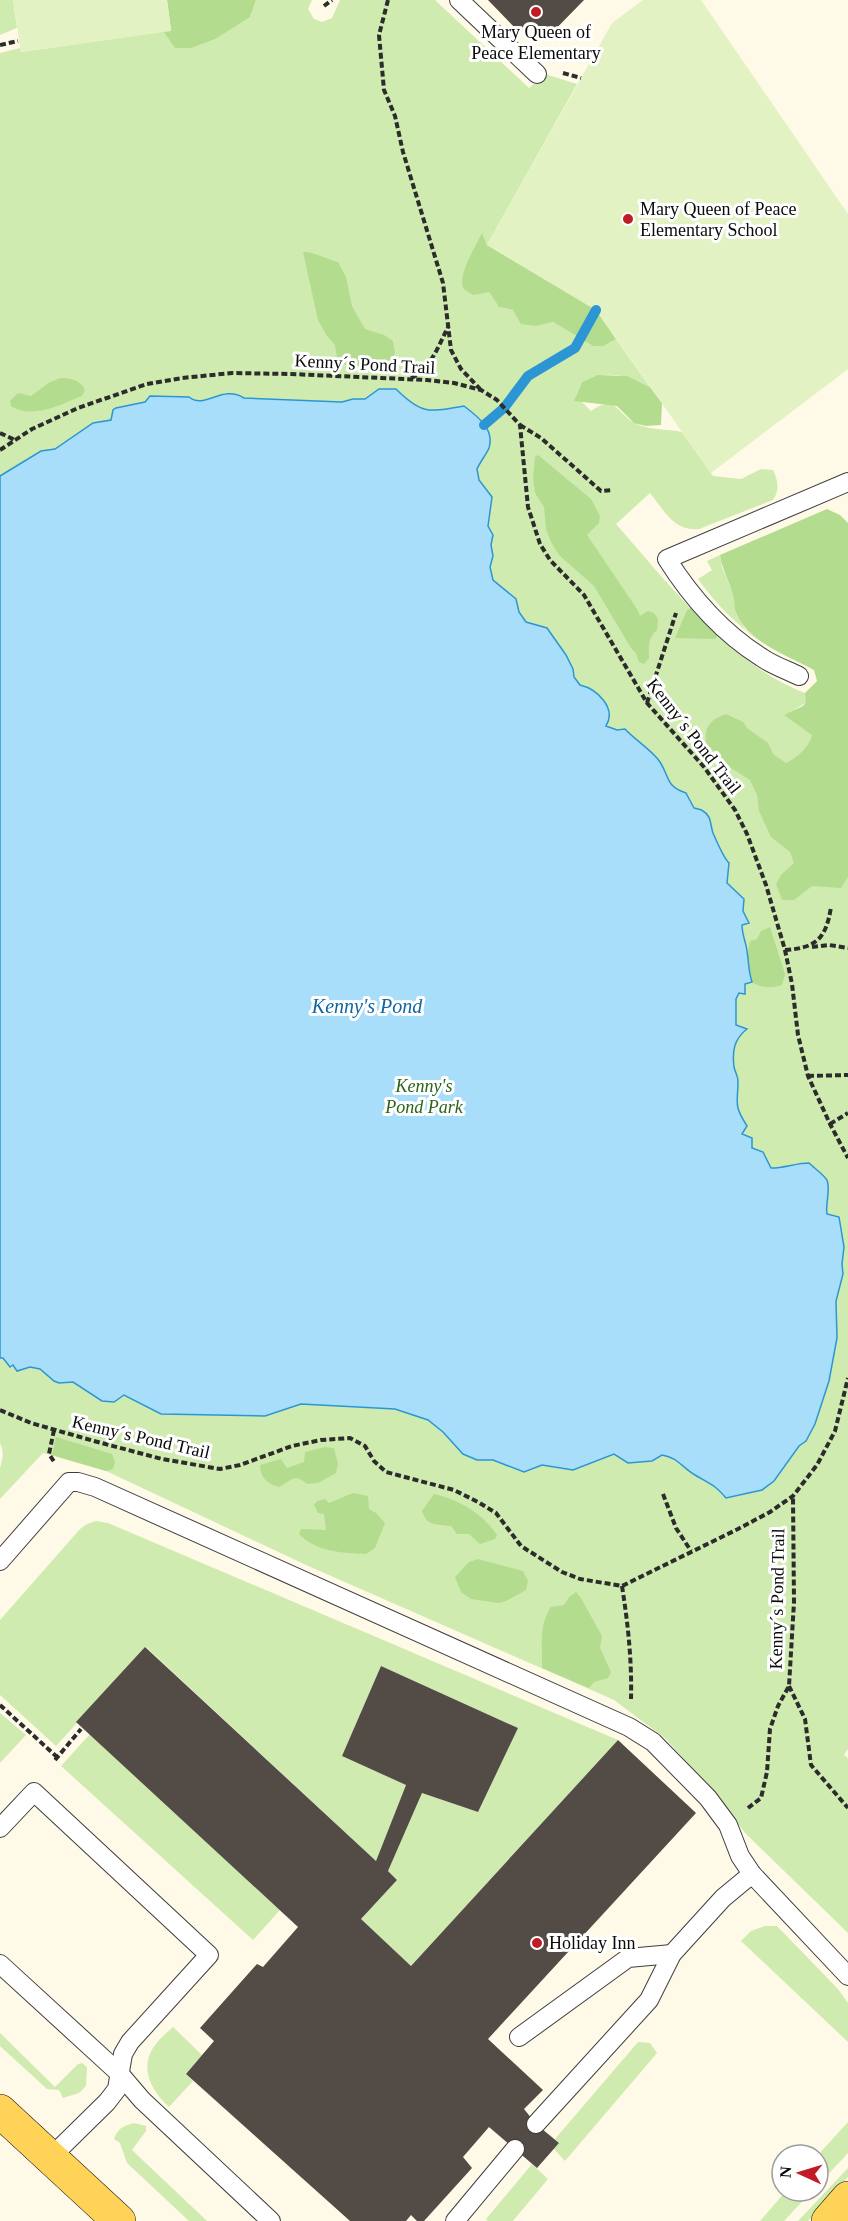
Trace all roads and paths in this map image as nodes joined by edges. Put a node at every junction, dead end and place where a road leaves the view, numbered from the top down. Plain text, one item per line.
1 (332, 0) edge
2 (388, 0) edge
3 (459, 0) edge
4 (324, 6) dead end
5 (18, 40) dead end
6 (0, 45) edge
7 (537, 74) dead end
8 (449, 326) junction
9 (408, 379) junction
10 (481, 390) junction
11 (519, 425) junction
12 (0, 433) edge
13 (16, 440) junction
14 (0, 450) edge
15 (848, 482) edge
16 (613, 490) dead end
17 (684, 587) junction
18 (799, 676) dead end
19 (647, 703) junction
20 (831, 907) dead end
21 (808, 948) junction
22 (848, 948) edge
23 (785, 950) junction
24 (848, 1075) edge
25 (808, 1076) junction
26 (848, 1113) edge
27 (830, 1124) junction
28 (848, 1158) edge
29 (848, 1378) edge
30 (0, 1410) edge
31 (663, 1494) dead end
32 (793, 1496) junction
33 (691, 1551) junction
34 (0, 1560) edge
35 (622, 1586) junction
36 (789, 1686) junction
37 (0, 1705) edge
38 (629, 1727) junction
39 (81, 1729) dead end
40 (848, 1808) edge
41 (728, 1825) junction
42 (0, 1828) edge
43 (752, 1874) junction
44 (672, 1954) junction
45 (0, 1964) edge
46 (848, 1976) edge
47 (519, 2037) dead end
48 (119, 2073) junction
49 (0, 2111) edge
50 (536, 2124) dead end
51 (515, 2149) dead end
52 (51, 2157) junction
53 (848, 2198) edge
54 (118, 2221) edge
55 (272, 2221) edge
56 (454, 2221) edge
57 (828, 2221) edge

1 - 4 path
2 - 8 path
3 - 7 lane
5 - 6 path
8 - 9 path
8 - 10 path
9 - 10 path, Kenny´s Pond Trail
9 - 13 path, Kenny´s Pond Trail
10 - 11 path, Kenny´s Pond Trail
11 - 16 path
11 - 19 path, Kenny´s Pond Trail
12 - 13 path
13 - 14 path, Kenny´s Pond Trail
15 - 17 lane
17 - 18 lane
17 - 19 path
19 - 23 path, Kenny´s Pond Trail
20 - 21 path
21 - 22 path
21 - 23 path
23 - 25 path, Kenny´s Pond Trail
24 - 25 path
25 - 27 path, Kenny´s Pond Trail
26 - 27 path
27 - 28 path, Kenny´s Pond Trail
29 - 32 path, Kenny´s Pond Trail
30 - 35 path, Kenny´s Pond Trail
31 - 33 path
32 - 33 path, Kenny´s Pond Trail
32 - 36 path, Kenny´s Pond Trail
33 - 35 path, Kenny´s Pond Trail
34 - 38 lane
35 - 38 path
36 - 40 path
36 - 41 path, Kenny´s Pond Trail
37 - 39 path
38 - 41 lane
41 - 43 lane
42 - 48 lane
43 - 44 lane
43 - 46 lane
44 - 47 lane
44 - 50 lane
45 - 48 lane
48 - 52 lane
48 - 55 lane
49 - 52 main road
51 - 56 lane
52 - 54 main road
53 - 57 main road

